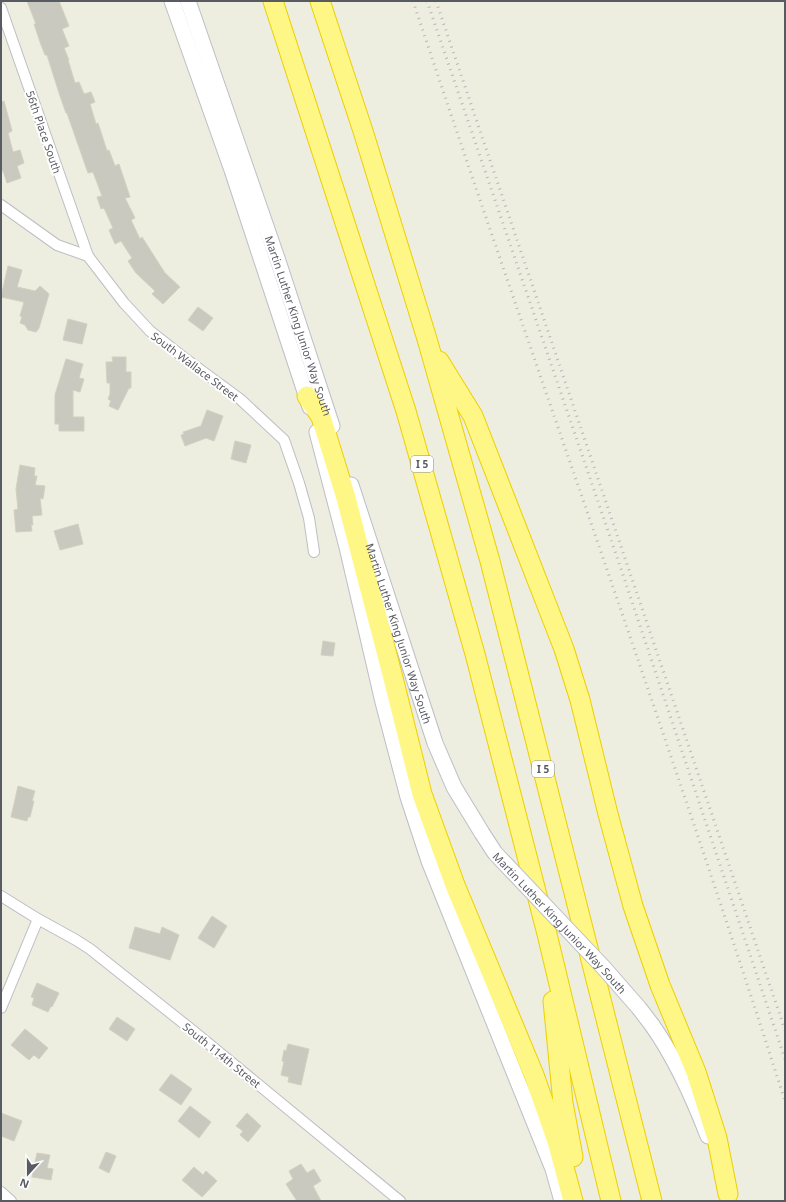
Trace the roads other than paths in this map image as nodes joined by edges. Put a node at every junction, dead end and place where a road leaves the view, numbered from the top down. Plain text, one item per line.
1 (172, 1) edge
2 (188, 1) edge
3 (273, 1) edge
4 (320, 1) edge
5 (1, 8) edge
6 (1, 205) edge
7 (88, 256) junction
8 (427, 340) junction
9 (307, 396) junction
10 (314, 552) dead end
11 (1, 896) edge
12 (38, 919) junction
13 (547, 934) junction
14 (1, 1008) edge
15 (1, 1192) edge
16 (728, 1197) edge
17 (11, 1201) edge
18 (400, 1201) edge
19 (562, 1201) edge
20 (573, 1201) edge
21 (584, 1201) edge
22 (611, 1201) edge
23 (652, 1201) edge

1 - 9 main road, Martin Luther King Junior Way South
2 - 16 main road, Martin Luther King Junior Way South, bridge
3 - 13 highway, I 5
4 - 8 highway, I 5
5 - 7 street, 56th Place South
6 - 7 street
7 - 10 street, South Wallace Street
8 - 16 highway
8 - 23 highway, I 5
9 - 19 main road, Martin Luther King Junior Way South
9 - 20 highway
11 - 12 street, South 114th Street
12 - 14 street
12 - 18 street, South 114th Street
13 - 21 highway
13 - 22 highway, I 5
15 - 17 street

